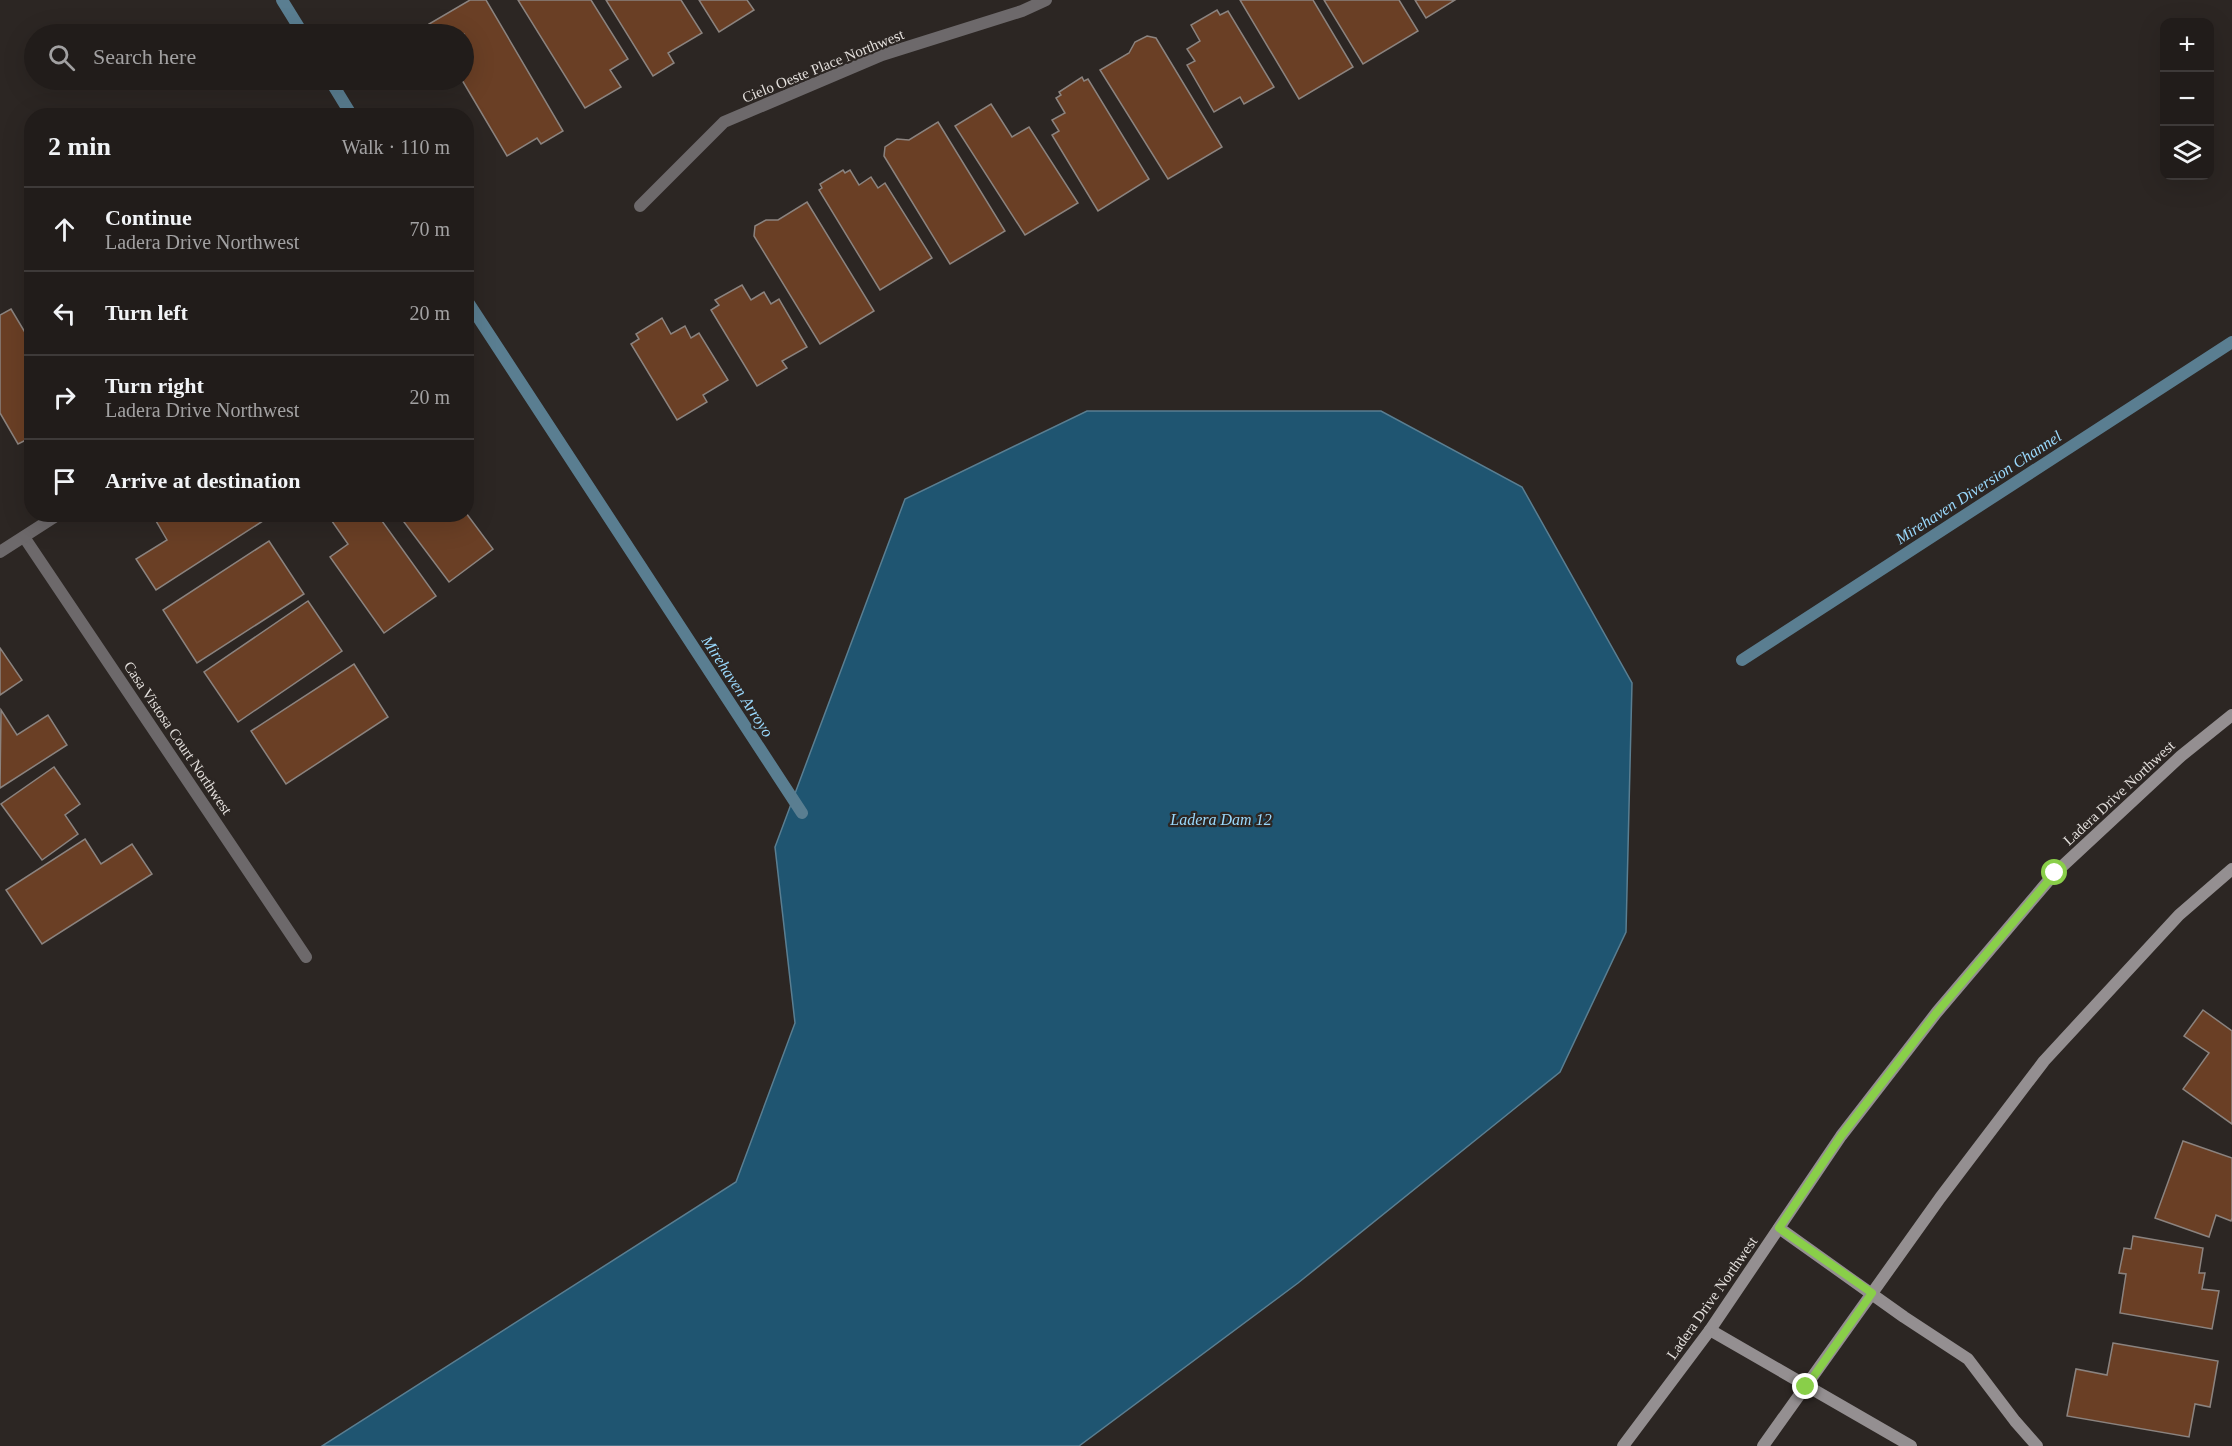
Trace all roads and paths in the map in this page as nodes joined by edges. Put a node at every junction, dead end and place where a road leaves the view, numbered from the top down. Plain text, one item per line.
1 (1046, 0) edge
2 (640, 206) dead end
3 (47, 522) edge
4 (24, 537) junction
5 (0, 552) edge
6 (2232, 715) edge
7 (2232, 869) edge
8 (306, 957) dead end
9 (1779, 1228) junction
10 (1872, 1293) junction
11 (1710, 1330) junction
12 (1806, 1387) junction
13 (1623, 1446) edge
14 (1763, 1446) edge
15 (1911, 1446) edge
16 (2037, 1446) edge

1 - 2 street, Cielo Oeste Place Northwest
3 - 4 street
4 - 5 street
4 - 8 street, Casa Vistosa Court Northwest
6 - 9 main road, Ladera Drive Northwest
7 - 10 main road
9 - 10 main road
9 - 11 main road, Ladera Drive Northwest
10 - 12 main road
10 - 16 main road
11 - 12 main road
11 - 13 main road, Ladera Drive Northwest
12 - 14 main road
12 - 15 main road

